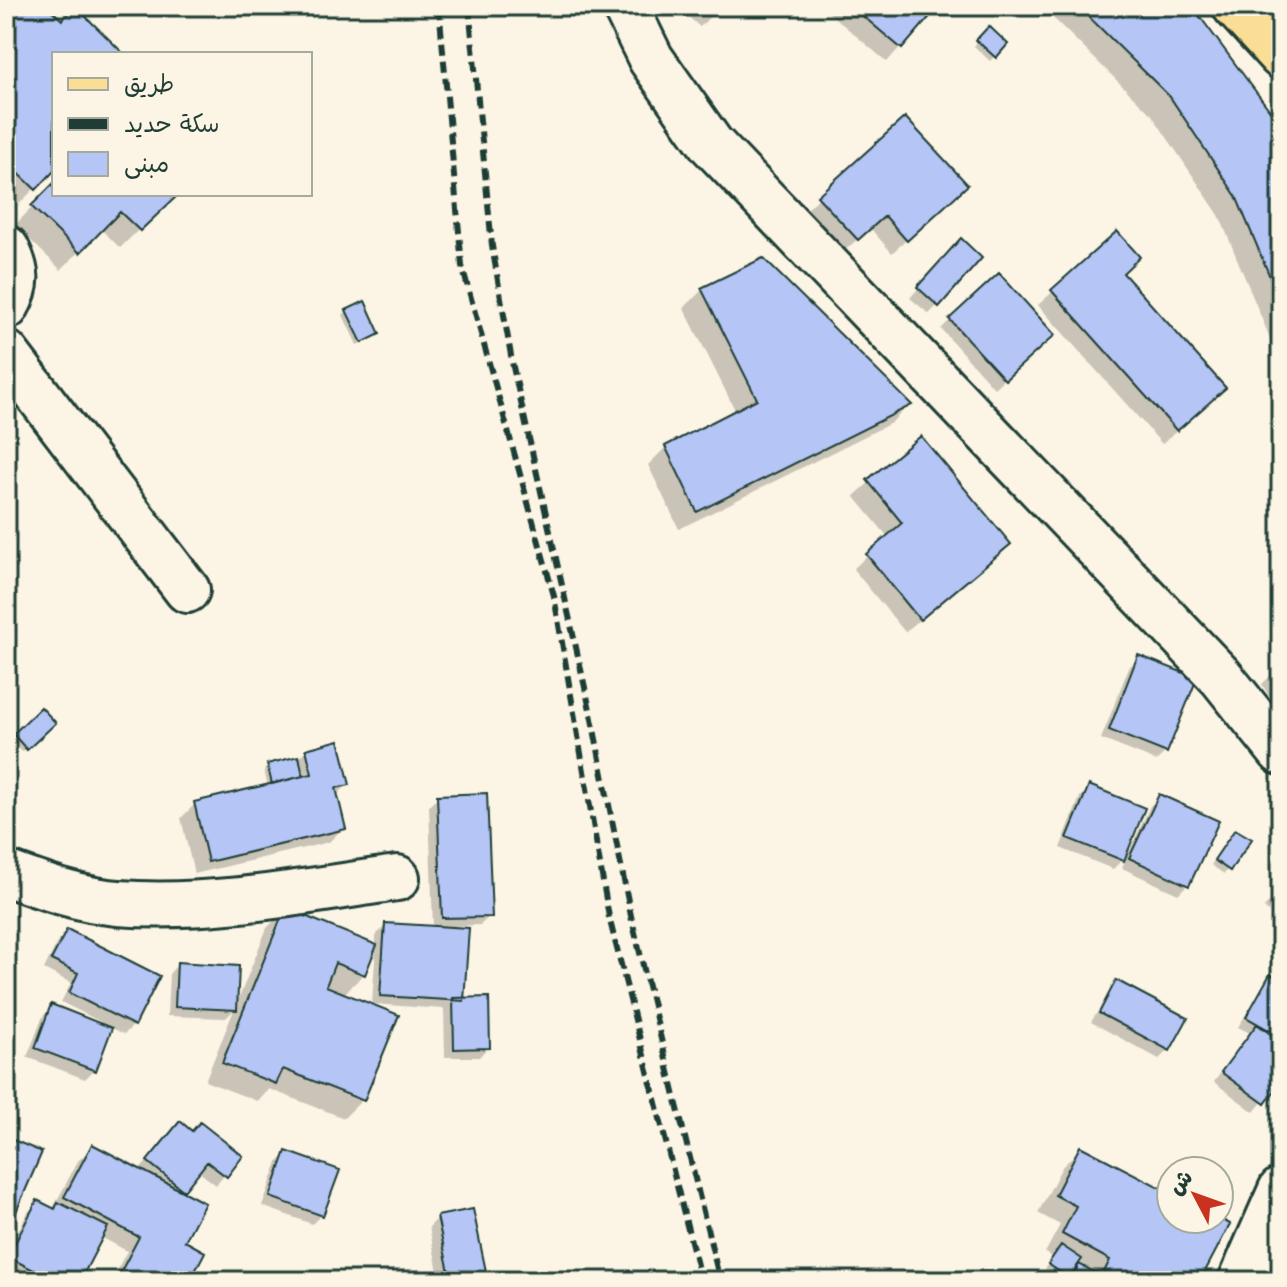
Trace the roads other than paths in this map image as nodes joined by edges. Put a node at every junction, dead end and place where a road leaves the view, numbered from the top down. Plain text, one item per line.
1 (625, 6) edge
2 (1235, 6) edge
3 (1281, 56) edge
4 (6, 248) edge
5 (6, 307) edge
6 (6, 353) edge
7 (187, 590) dead end
8 (1281, 752) edge
9 (6, 873) edge
10 (397, 878) dead end
11 (1281, 1190) edge
12 (1241, 1281) edge

1 - 8 street
2 - 3 main road
4 - 5 street
6 - 7 street
9 - 10 street
11 - 12 street

